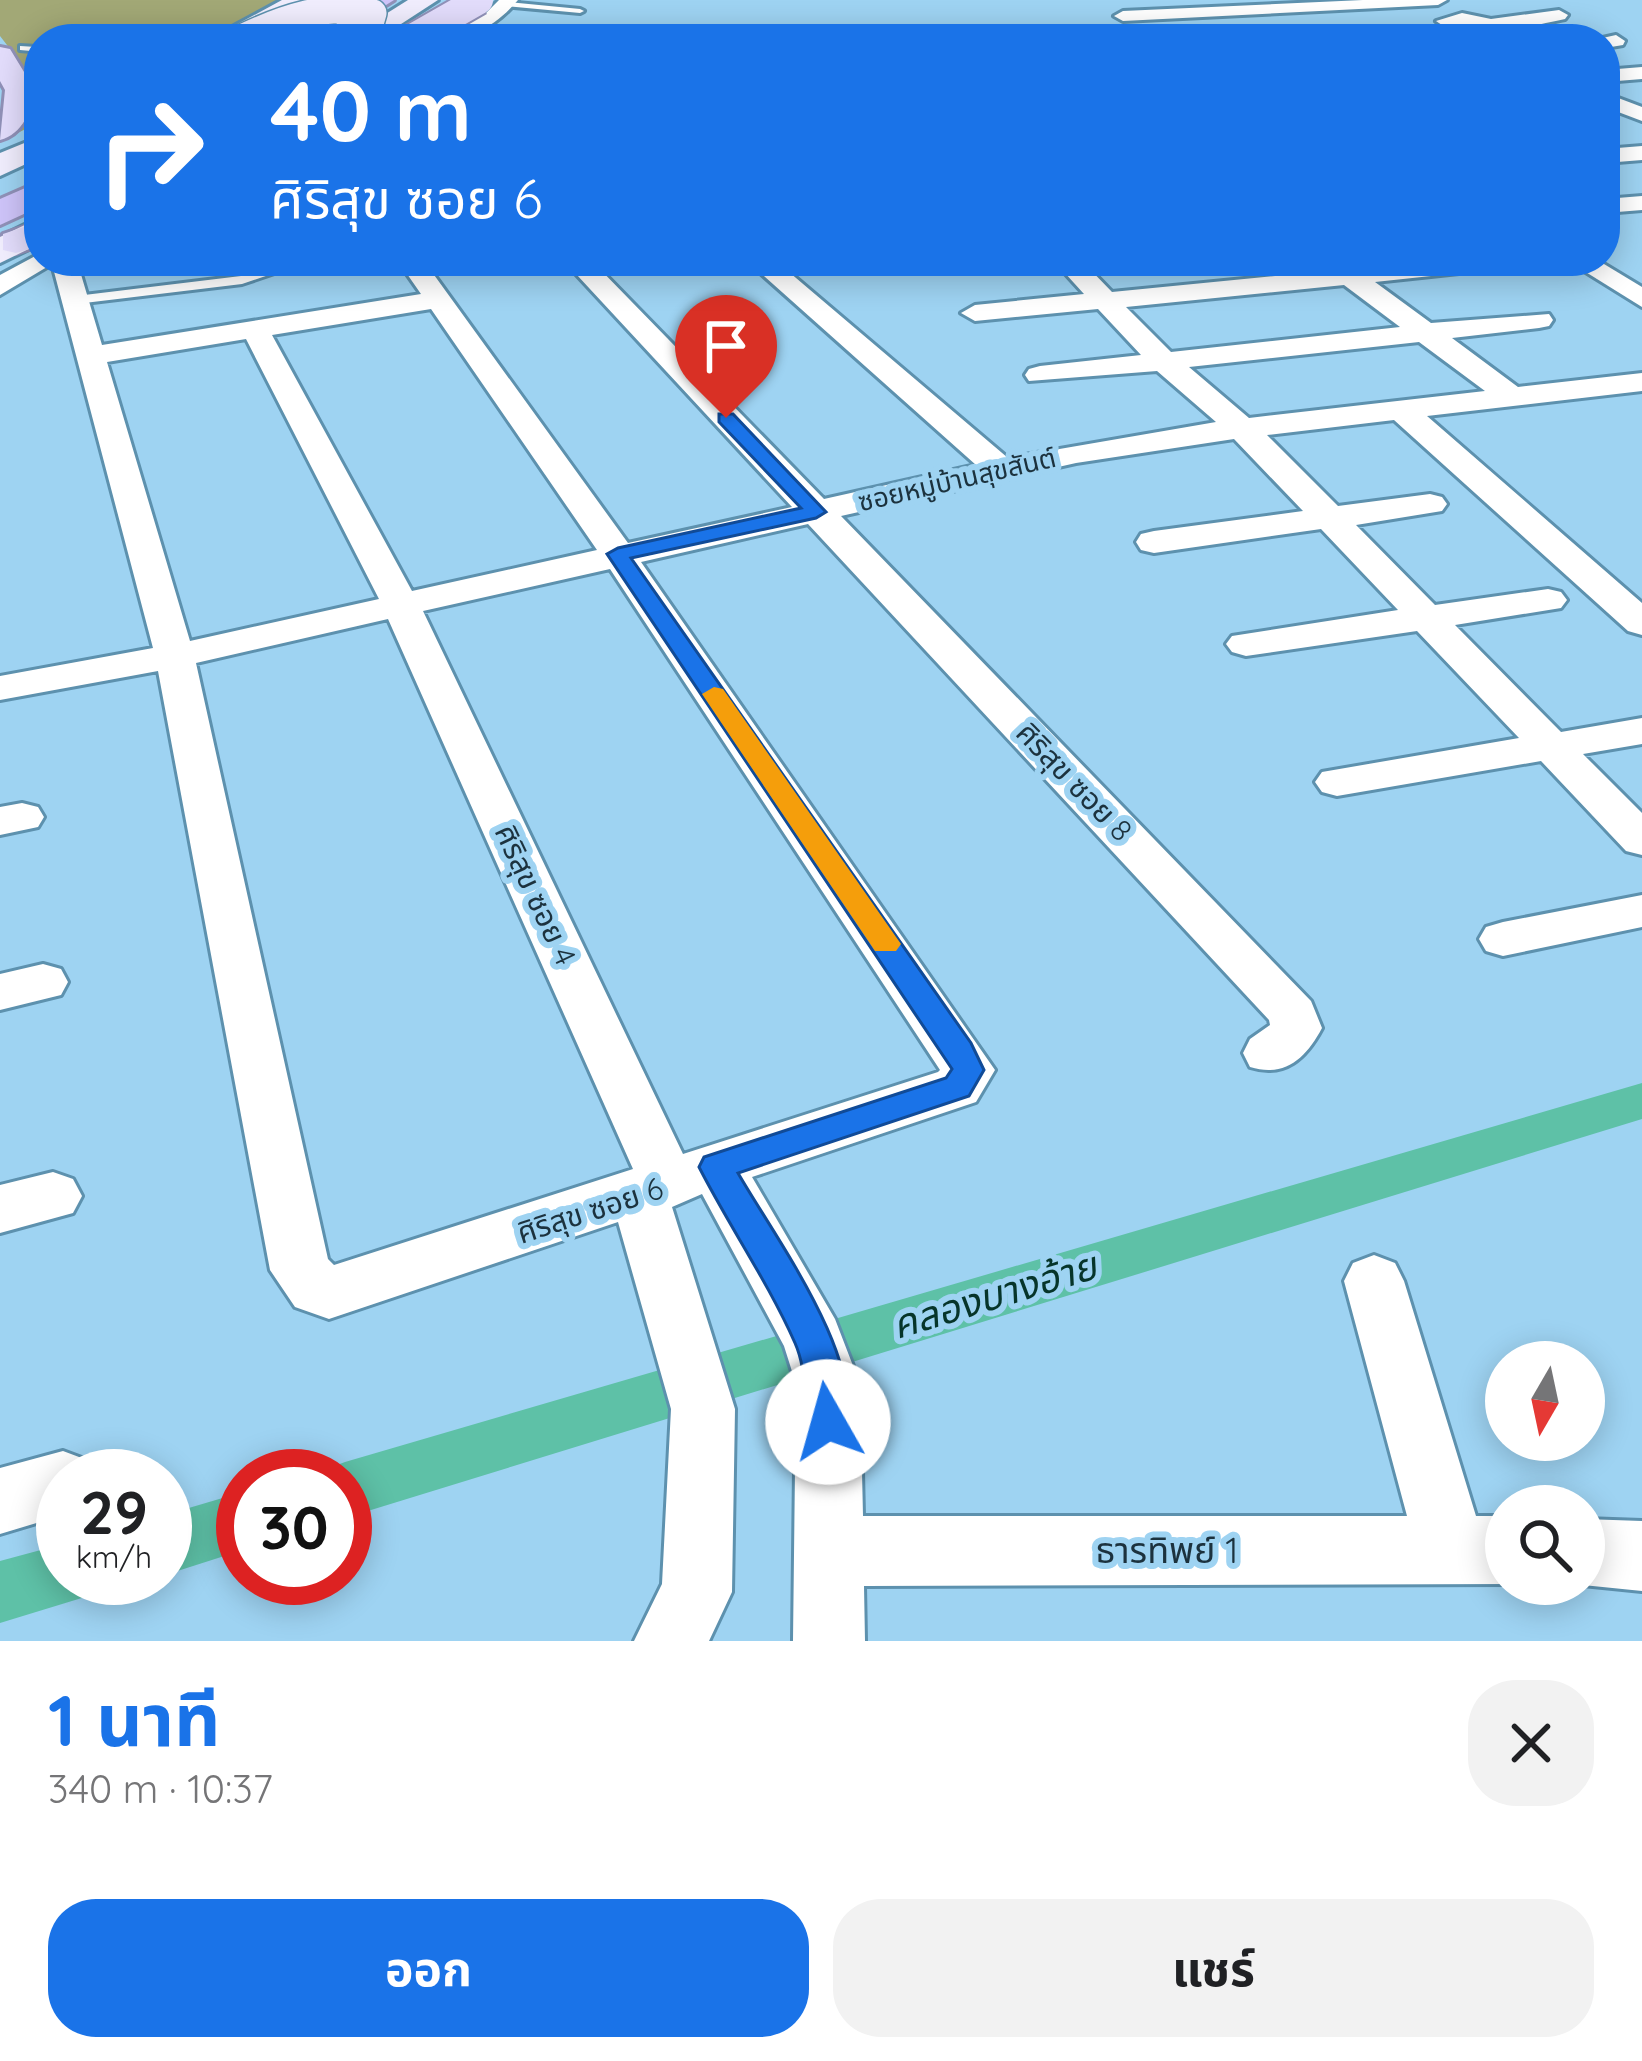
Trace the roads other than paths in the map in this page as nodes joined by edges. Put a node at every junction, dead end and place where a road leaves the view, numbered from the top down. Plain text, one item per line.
1 (301, 0) edge
2 (340, 0) edge
3 (381, 0) edge
4 (426, 0) edge
5 (1438, 0) edge
6 (1419, 1) edge
7 (493, 4) edge
8 (580, 11) dead end
9 (1559, 15) dead end
10 (1123, 16) dead end
11 (253, 24) edge
12 (268, 24) edge
13 (295, 24) edge
14 (339, 24) edge
15 (364, 24) edge
16 (385, 24) edge
17 (446, 24) edge
18 (467, 24) edge
19 (1465, 24) edge
20 (1485, 24) edge
21 (12, 52) edge
22 (0, 130) edge
23 (19, 238) edge
24 (69, 276) edge
25 (255, 276) edge
26 (424, 276) edge
27 (591, 276) edge
28 (777, 276) edge
29 (1081, 276) edge
30 (1282, 276) edge
31 (1349, 276) edge
32 (1605, 276) edge
33 (1642, 277) edge
34 (1612, 280) junction
35 (0, 287) edge
36 (1642, 299) edge
37 (76, 300) junction
38 (435, 300) junction
39 (1105, 301) junction
40 (975, 313) dead end
41 (1539, 320) dead end
42 (255, 329) junction
43 (1426, 332) junction
44 (88, 356) junction
45 (1164, 362) junction
46 (1040, 375) dead end
47 (1642, 383) edge
48 (1515, 398) junction
49 (1403, 411) junction
50 (1242, 428) junction
51 (1000, 470) junction
52 (1430, 504) dead end
53 (816, 512) junction
54 (1329, 520) junction
55 (1154, 542) dead end
56 (618, 554) junction
57 (1548, 600) dead end
58 (400, 605) junction
59 (1426, 620) junction
60 (1642, 623) edge
61 (1246, 644) dead end
62 (175, 656) junction
63 (0, 688) edge
64 (1642, 731) edge
65 (1549, 745) junction
66 (1337, 782) dead end
67 (1642, 840) edge
68 (1642, 911) edge
69 (1503, 939) dead end
70 (1269, 1053) dead end
71 (675, 1182) junction
72 (1373, 1281) dead end
73 (36, 1491) edge
74 (0, 1502) edge
75 (828, 1550) junction
76 (1478, 1550) edge
77 (1605, 1555) edge
78 (1642, 1556) edge
79 (670, 1641) edge
80 (829, 1641) edge

1 - 11 main road
2 - 13 highway
3 - 14 highway
4 - 16 main road
5 - 6 street
6 - 10 street
6 - 19 street
7 - 8 lane
7 - 17 main road, bridge
7 - 18 street
9 - 20 street
12 - 15 main road, bridge
21 - 22 main road
23 - 35 street
24 - 37 street
25 - 37 lane
26 - 38 street
27 - 53 street
28 - 51 street
29 - 39 street
30 - 39 street
31 - 43 street
32 - 34 street
33 - 34 street
34 - 36 street
37 - 44 street
38 - 42 street
38 - 56 street
39 - 40 street
39 - 45 street
41 - 43 street
42 - 44 street
42 - 58 street, ศิริสุข ซอย 4
43 - 45 street
43 - 48 street
44 - 62 street
45 - 46 street
45 - 50 street
47 - 48 street, ซอยหมู่บ้านสุขสันต์
48 - 49 street, ซอยหมู่บ้านสุขสันต์
49 - 50 street, ซอยหมู่บ้านสุขสันต์
49 - 60 street
50 - 51 street, ซอยหมู่บ้านสุขสันต์
50 - 54 street
51 - 53 street, ซอยหมู่บ้านสุขสันต์
52 - 54 street
53 - 56 street, ซอยหมู่บ้านสุขสันต์
53 - 70 street, ศิริสุข ซอย 8
54 - 55 street
54 - 59 street
56 - 58 street, ซอยหมู่บ้านสุขสันต์
56 - 71 street, ศิริสุข ซอย 6
57 - 59 street
58 - 62 street, ซอยหมู่บ้านสุขสันต์
58 - 71 street, ศิริสุข ซอย 4
59 - 61 street
59 - 65 street
62 - 63 street, ซอยหมู่บ้านสุขสันต์
62 - 71 street, ศิริสุข ซอย 6
64 - 65 street
65 - 66 street
65 - 67 street
68 - 69 street
71 - 75 street
71 - 79 street
72 - 76 street
73 - 74 street
75 - 76 street, ธารทิพย์ 1
75 - 80 street
77 - 78 street

